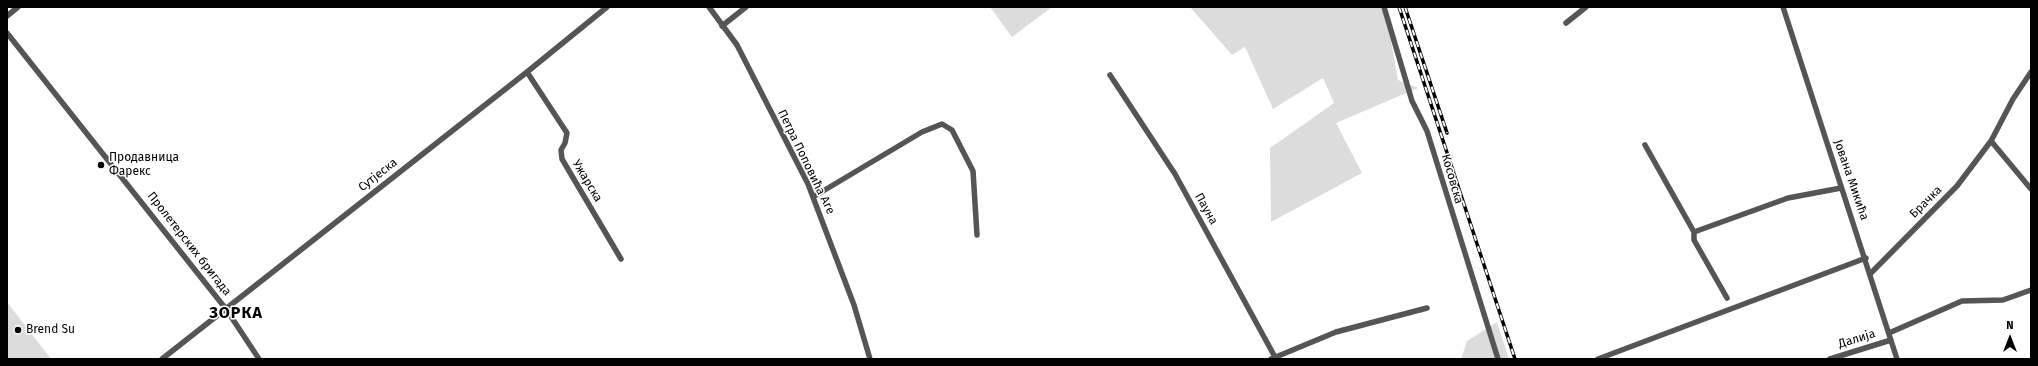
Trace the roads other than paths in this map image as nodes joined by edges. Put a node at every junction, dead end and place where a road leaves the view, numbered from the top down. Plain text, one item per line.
1 (18, 7) edge
2 (606, 7) edge
3 (709, 7) edge
4 (746, 7) edge
5 (1384, 7) edge
6 (1586, 7) edge
7 (1783, 7) edge
8 (7, 16) edge
9 (1566, 23) dead end
10 (722, 26) junction
11 (7, 33) edge
12 (527, 72) junction
13 (2031, 72) edge
14 (1110, 75) dead end
15 (1991, 141) junction
16 (1645, 145) dead end
17 (1841, 188) junction
18 (2031, 189) edge
19 (813, 197) junction
20 (1694, 232) junction
21 (977, 235) dead end
22 (1866, 258) junction
23 (621, 259) dead end
24 (1870, 274) junction
25 (2031, 290) edge
26 (1727, 298) dead end
27 (1427, 308) dead end
28 (226, 309) junction
29 (1889, 333) junction
30 (1891, 340) junction
31 (1273, 358) edge
32 (162, 359) edge
33 (259, 359) edge
34 (870, 359) edge
35 (1498, 359) edge
36 (1598, 359) edge
37 (1830, 359) edge
38 (1897, 359) edge

1 - 8 street
2 - 12 street, Сутјеска
3 - 10 street, Петра Поповића Аге
4 - 10 street
5 - 35 street, Косовска
6 - 9 street
7 - 17 street, Јована Микића
10 - 19 street, Петра Поповића Аге
11 - 28 street, Пролетерских бригада
12 - 23 street, Ужарска
12 - 28 street, Сутјеска
13 - 15 street, Брачка
14 - 31 street, Пауна
15 - 18 street
15 - 24 street, Брачка
16 - 20 street
17 - 20 street
17 - 22 street, Јована Микића
19 - 21 street
19 - 34 street, Петра Поповића Аге
20 - 26 street
22 - 24 street, Јована Микића
22 - 36 street
24 - 29 street, Јована Микића
25 - 29 street
27 - 31 street, Пауна
28 - 32 street, Сутјеска
28 - 33 street, Пролетерских бригада
29 - 30 street, Јована Микића
30 - 37 street, Далија
30 - 38 street, Јована Микића

